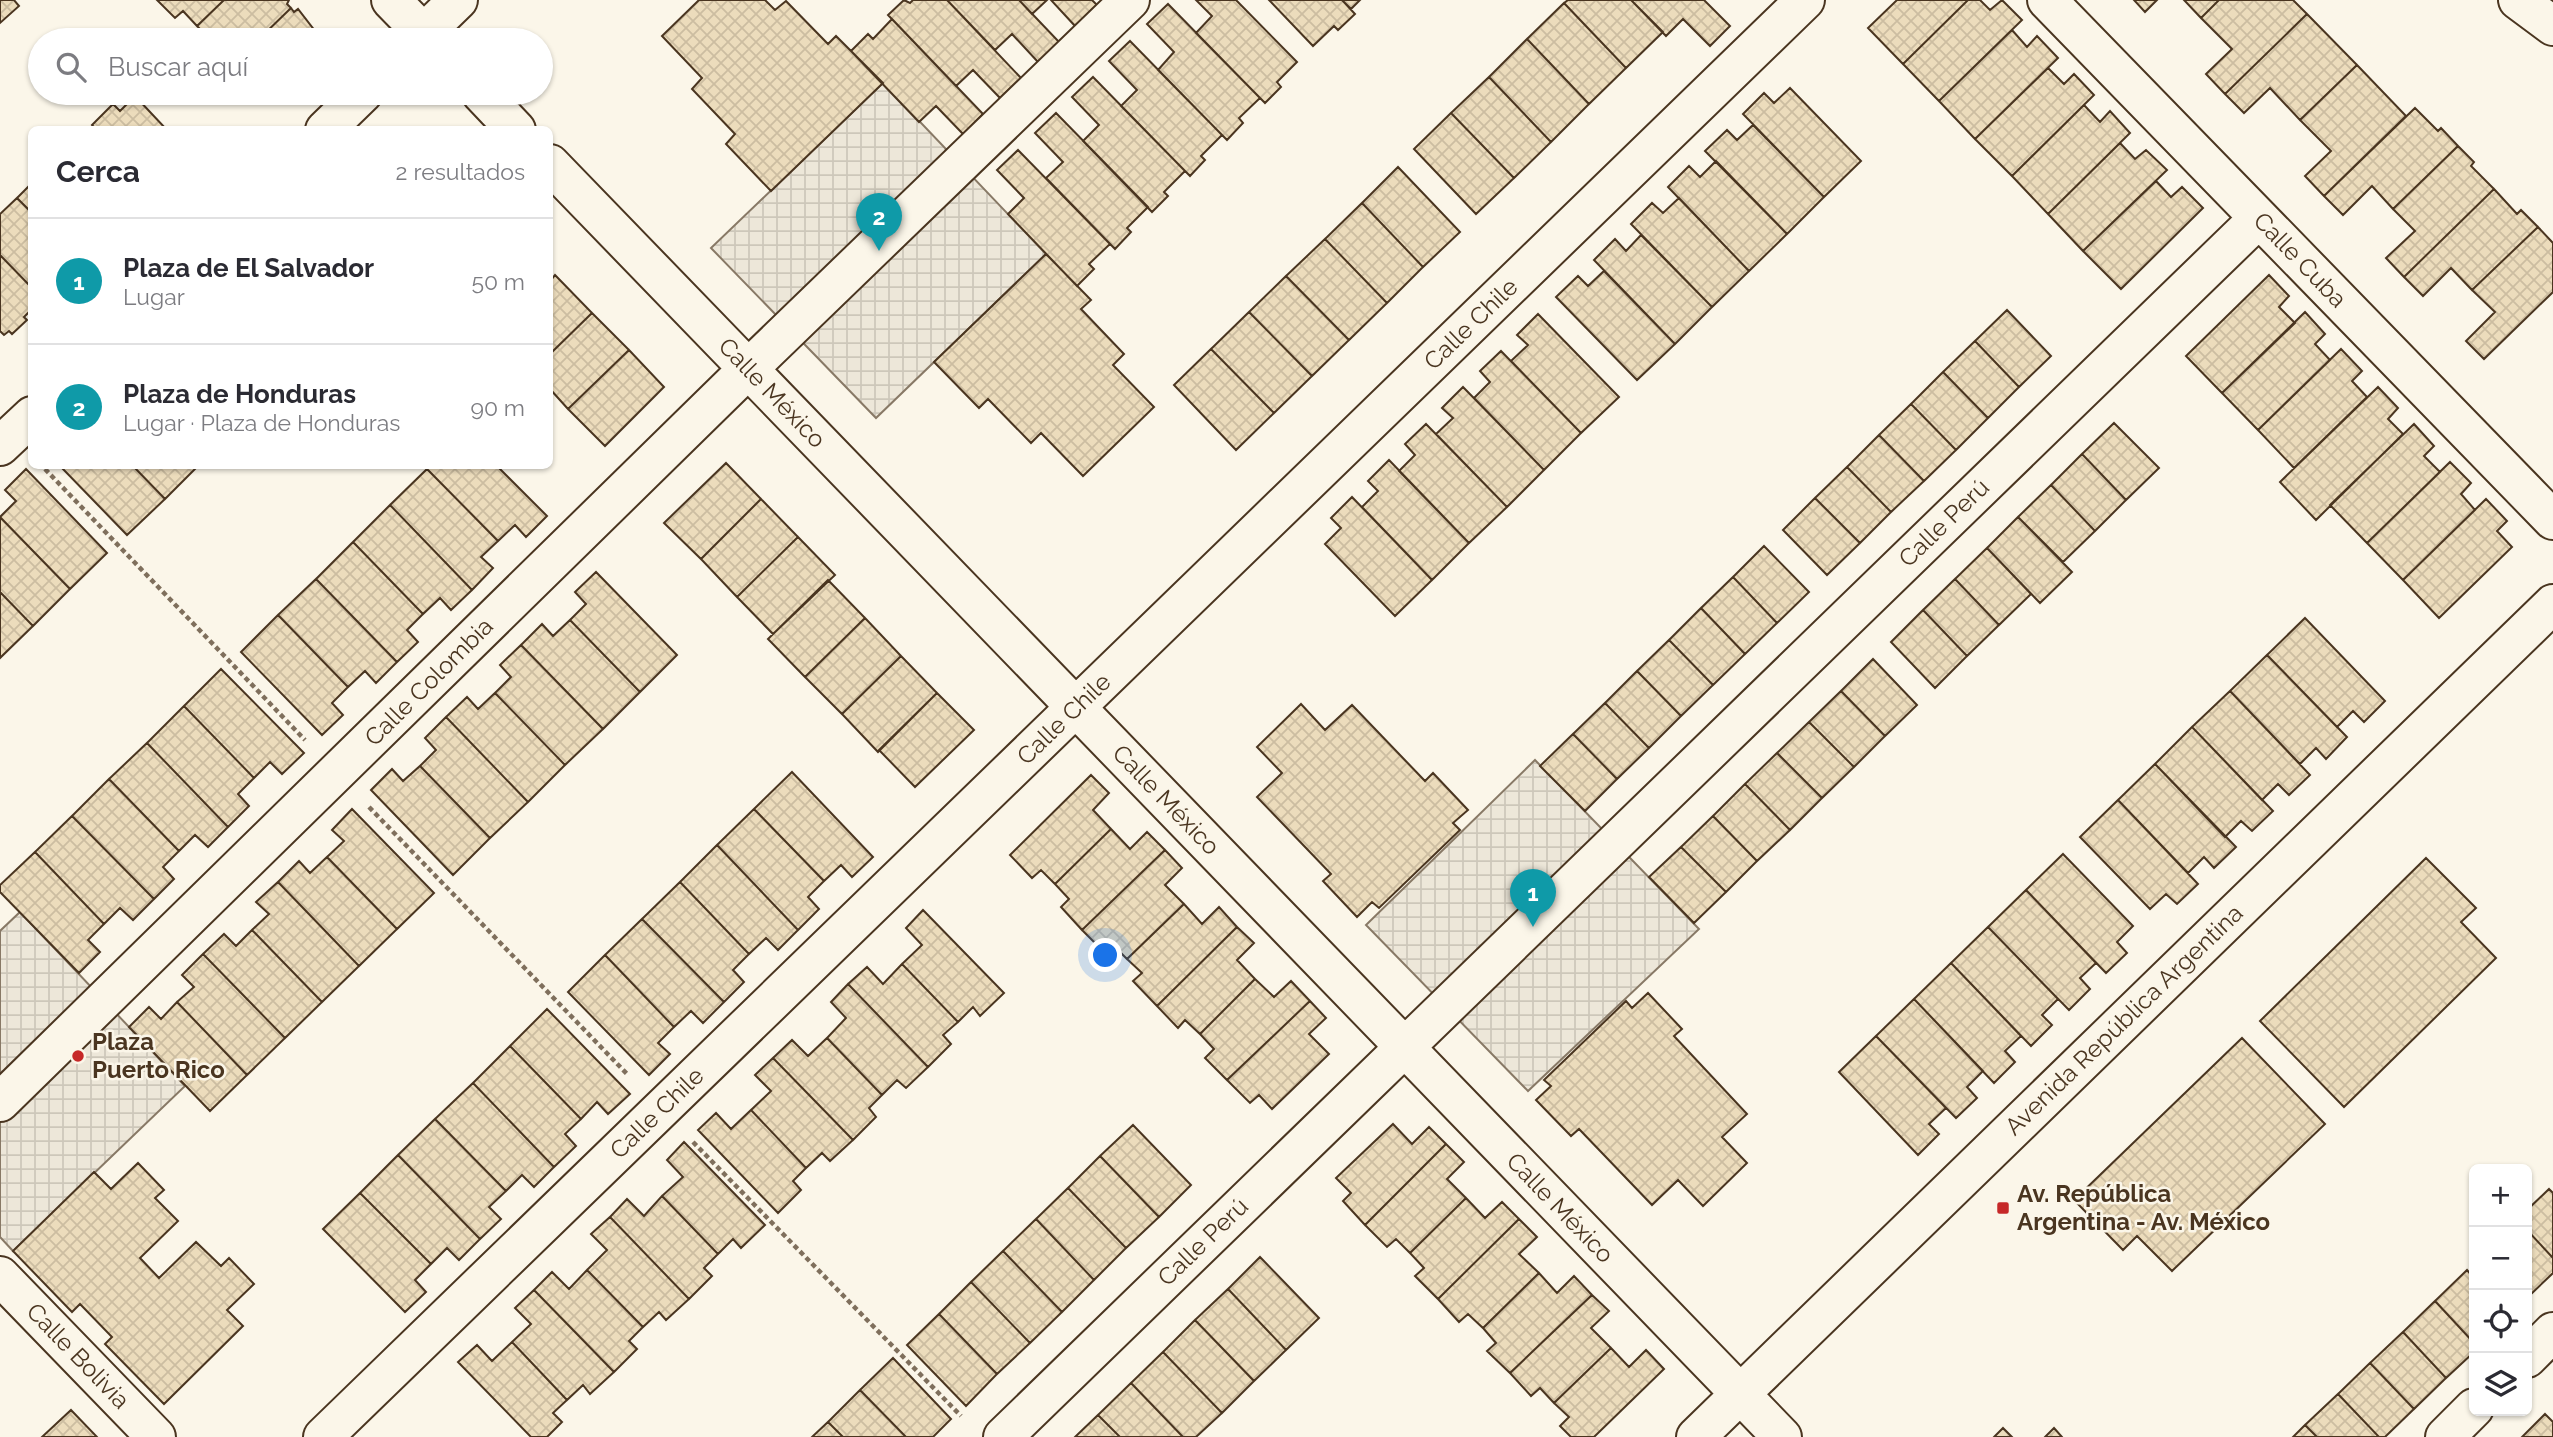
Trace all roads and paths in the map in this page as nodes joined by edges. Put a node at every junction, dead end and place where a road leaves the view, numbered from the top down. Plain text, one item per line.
1 (391, 0) edge
2 (458, 0) edge
3 (1130, 0) edge
4 (1805, 0) edge
5 (2047, 0) edge
6 (2518, 0) edge
7 (2553, 26) edge
8 (415, 28) edge
9 (433, 28) edge
10 (351, 105) edge
11 (492, 105) edge
12 (329, 126) edge
13 (512, 126) edge
14 (553, 167) edge
15 (2259, 218) junction
16 (748, 369) junction
17 (28, 420) edge
18 (0, 446) edge
19 (45, 469) edge
20 (2553, 520) edge
21 (2553, 604) edge
22 (1076, 707) junction
23 (336, 773) junction
24 (1404, 1046) junction
25 (0, 1102) edge
26 (661, 1110) junction
27 (0, 1276) edge
28 (2553, 1332) edge
29 (2532, 1353) edge
30 (1741, 1394) junction
31 (2469, 1413) edge
32 (962, 1417) dead end
33 (156, 1437) edge
34 (323, 1437) edge
35 (1003, 1437) edge
36 (1696, 1437) edge
37 (1782, 1437) edge
38 (2445, 1437) edge

1 - 8 street
2 - 9 street
3 - 16 street, Calle Colombia
4 - 22 street, Calle Chile
5 - 15 street, Calle Cuba
6 - 7 street
10 - 12 street
11 - 13 street
14 - 16 street, Calle México
15 - 20 street, Calle Cuba
15 - 24 street, Calle Perú
16 - 22 street, Calle México
16 - 23 street, Calle Colombia
17 - 18 street
19 - 23 path
21 - 30 street, Avenida República Argentina
22 - 24 street, Calle México
22 - 26 street, Calle Chile
23 - 25 street, Calle Colombia
23 - 26 path
24 - 30 street, Calle México
24 - 35 street, Calle Perú
26 - 32 path
26 - 34 street, Calle Chile
27 - 33 street, Calle Bolivia
28 - 29 street
30 - 36 street, Avenida República Argentina
30 - 37 street, Calle México
31 - 38 street

